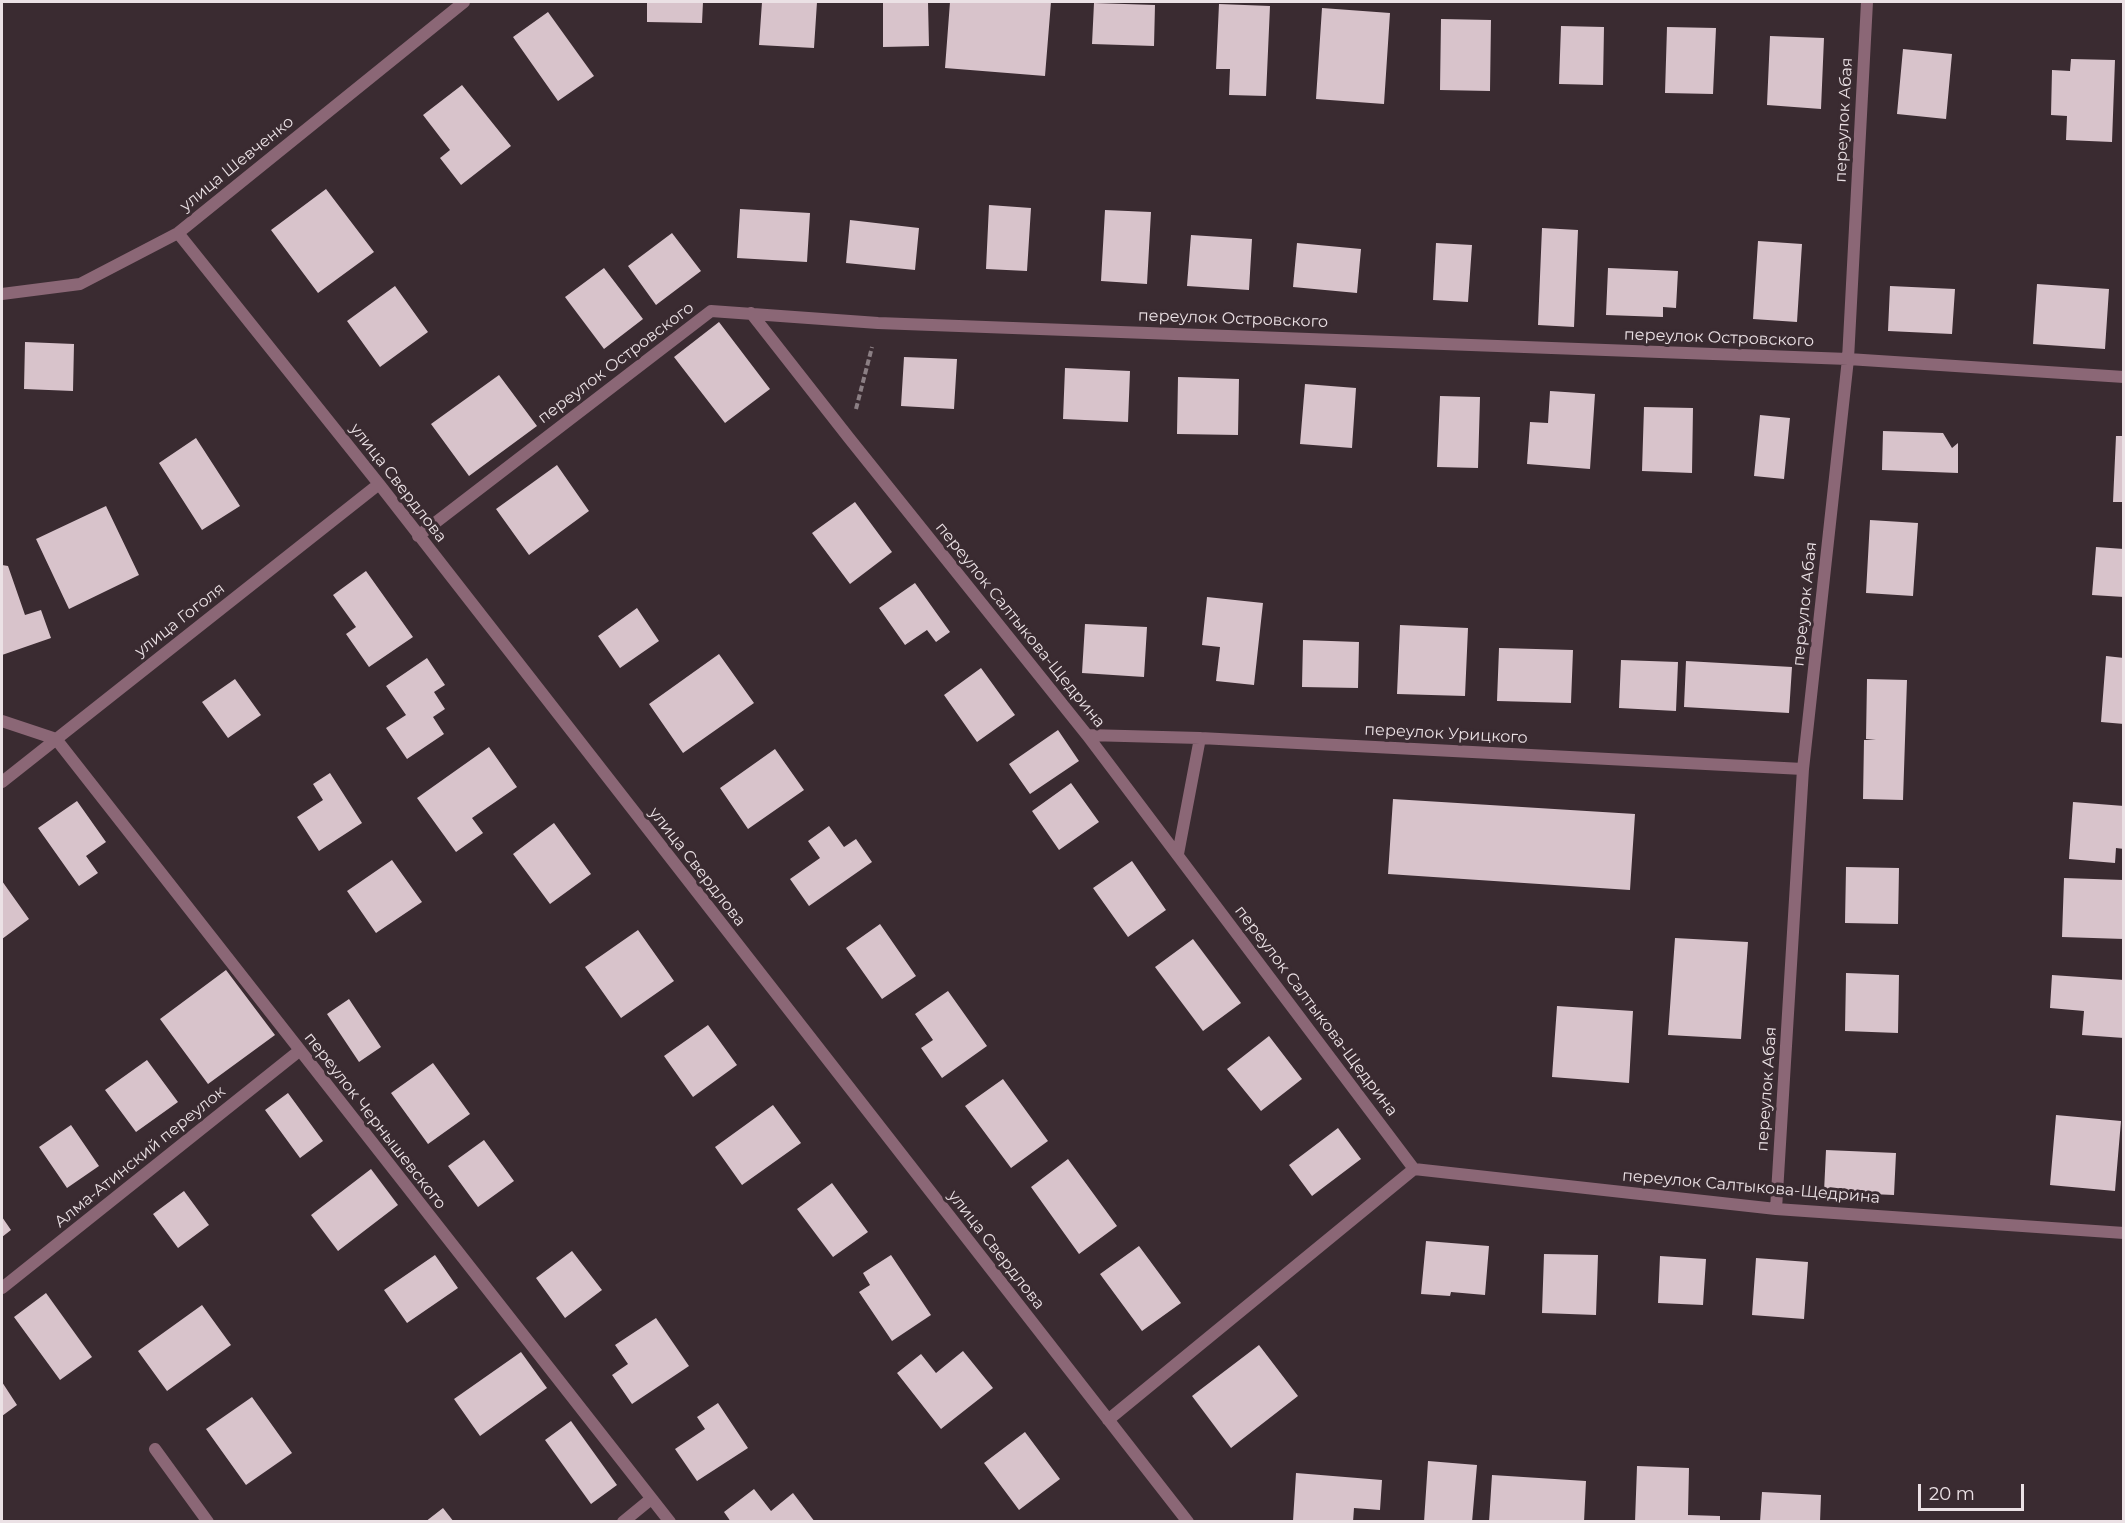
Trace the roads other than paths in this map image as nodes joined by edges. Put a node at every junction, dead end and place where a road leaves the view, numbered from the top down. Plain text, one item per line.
1 (464, 2) edge
2 (1867, 2) edge
3 (178, 233) junction
4 (2, 294) edge
5 (751, 313) junction
6 (1848, 359) junction
7 (2124, 377) edge
8 (379, 484) junction
9 (418, 536) junction
10 (2, 722) edge
11 (1087, 735) junction
12 (1200, 738) junction
13 (56, 739) junction
14 (1803, 769) junction
15 (2, 782) edge
16 (1178, 854) junction
17 (299, 1051) junction
18 (1414, 1169) junction
19 (1776, 1209) junction
20 (2124, 1233) edge
21 (2, 1288) edge
22 (1108, 1420) junction
23 (154, 1449) dead end
24 (651, 1499) junction
25 (208, 1521) edge
26 (623, 1521) edge
27 (670, 1521) edge
28 (1188, 1521) edge

1 - 3 lane, улица Шевченко
2 - 6 lane, переулок Абая
3 - 4 lane, улица Шевченко
3 - 8 lane, улица Свердлова
5 - 6 lane, переулок Островского
5 - 9 lane, переулок Островского
5 - 11 lane, переулок Салтыкова-Щедрина
6 - 7 lane, переулок Островского
6 - 14 lane, переулок Абая
8 - 9 lane, улица Свердлова
8 - 13 lane, улица Гоголя
9 - 22 lane, улица Свердлова
10 - 13 lane
11 - 12 lane, переулок Урицкого
11 - 16 lane, переулок Салтыкова-Щедрина
12 - 14 lane, переулок Урицкого
12 - 16 lane
13 - 15 lane, улица Гоголя
13 - 17 lane, переулок Чернышевского
14 - 19 lane, переулок Абая
16 - 18 lane, переулок Салтыкова-Щедрина
17 - 21 lane, Алма-Атинский переулок
17 - 24 lane, переулок Чернышевского
18 - 19 lane, переулок Салтыкова-Щедрина
18 - 22 lane
19 - 20 lane, переулок Салтыкова-Щедрина
22 - 28 lane, улица Свердлова
23 - 25 lane
24 - 26 lane
24 - 27 lane, переулок Чернышевского

